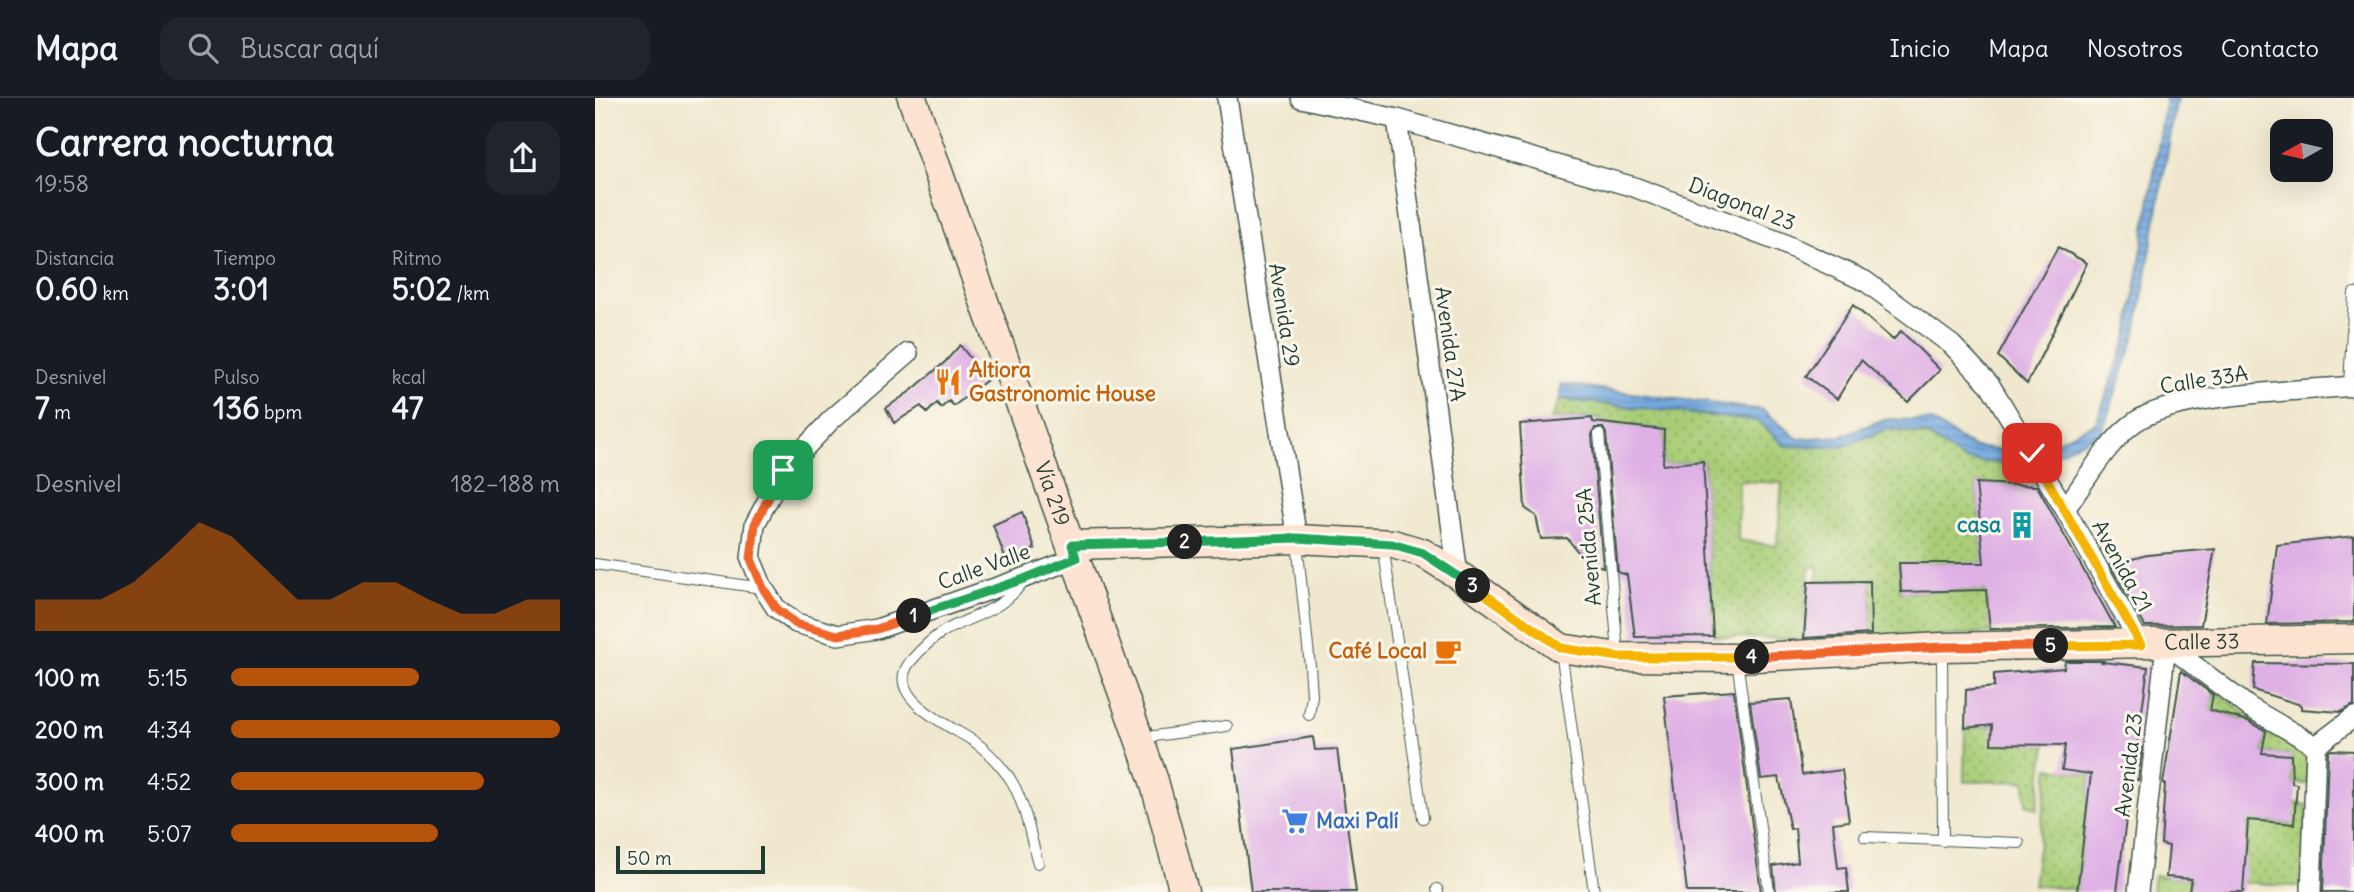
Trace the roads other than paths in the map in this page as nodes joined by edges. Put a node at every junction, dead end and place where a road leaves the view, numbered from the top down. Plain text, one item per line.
1 (912, 98) edge
2 (1227, 98) edge
3 (1301, 98) edge
4 (1397, 119) junction
5 (2354, 293) edge
6 (908, 353) dead end
7 (2351, 386) edge
8 (1599, 434) dead end
9 (2064, 509) junction
10 (1297, 538) junction
11 (1383, 543) junction
12 (1074, 551) junction
13 (595, 565) edge
14 (1458, 575) junction
15 (1024, 579) junction
16 (763, 588) junction
17 (2354, 639) edge
18 (2154, 644) junction
19 (1942, 647) junction
20 (1561, 648) junction
21 (1619, 657) junction
22 (1737, 658) junction
23 (1309, 715) dead end
24 (1227, 726) dead end
25 (2349, 727) edge
26 (1139, 738) junction
27 (2316, 746) junction
28 (1423, 818) dead end
29 (1865, 837) dead end
30 (1943, 841) junction
31 (2019, 843) dead end
32 (1038, 863) dead end
33 (1184, 892) edge
34 (1594, 892) edge
35 (1769, 892) edge
36 (2137, 892) edge
37 (2311, 892) edge

1 - 12 main road, Vía 219
2 - 10 street, Avenida 29
3 - 4 street, Diagonal 23
4 - 9 street, Diagonal 23
4 - 14 street, Avenida 27A
5 - 7 lane
6 - 16 street, Calle Valle
7 - 9 street, Calle 33A
8 - 21 lane, Avenida 25A
9 - 18 street, Avenida 21
10 - 11 main road, Calle 33
10 - 12 main road, Calle 33
10 - 23 lane
11 - 14 main road, Calle 33
11 - 28 lane
12 - 15 street, Calle Valle
12 - 26 main road, Vía 219
13 - 16 lane
14 - 20 main road, Calle 33
15 - 16 street, Calle Valle
15 - 32 lane
17 - 18 main road, Calle 33
18 - 19 main road, Calle 33
18 - 27 street
18 - 36 street, Avenida 23
19 - 22 main road, Calle 33
19 - 30 lane
20 - 21 main road, Calle 33
20 - 34 lane
21 - 22 main road, Calle 33
22 - 35 lane
24 - 26 lane
25 - 27 street
26 - 33 main road, Vía 219
27 - 37 street
29 - 30 lane
30 - 31 lane

